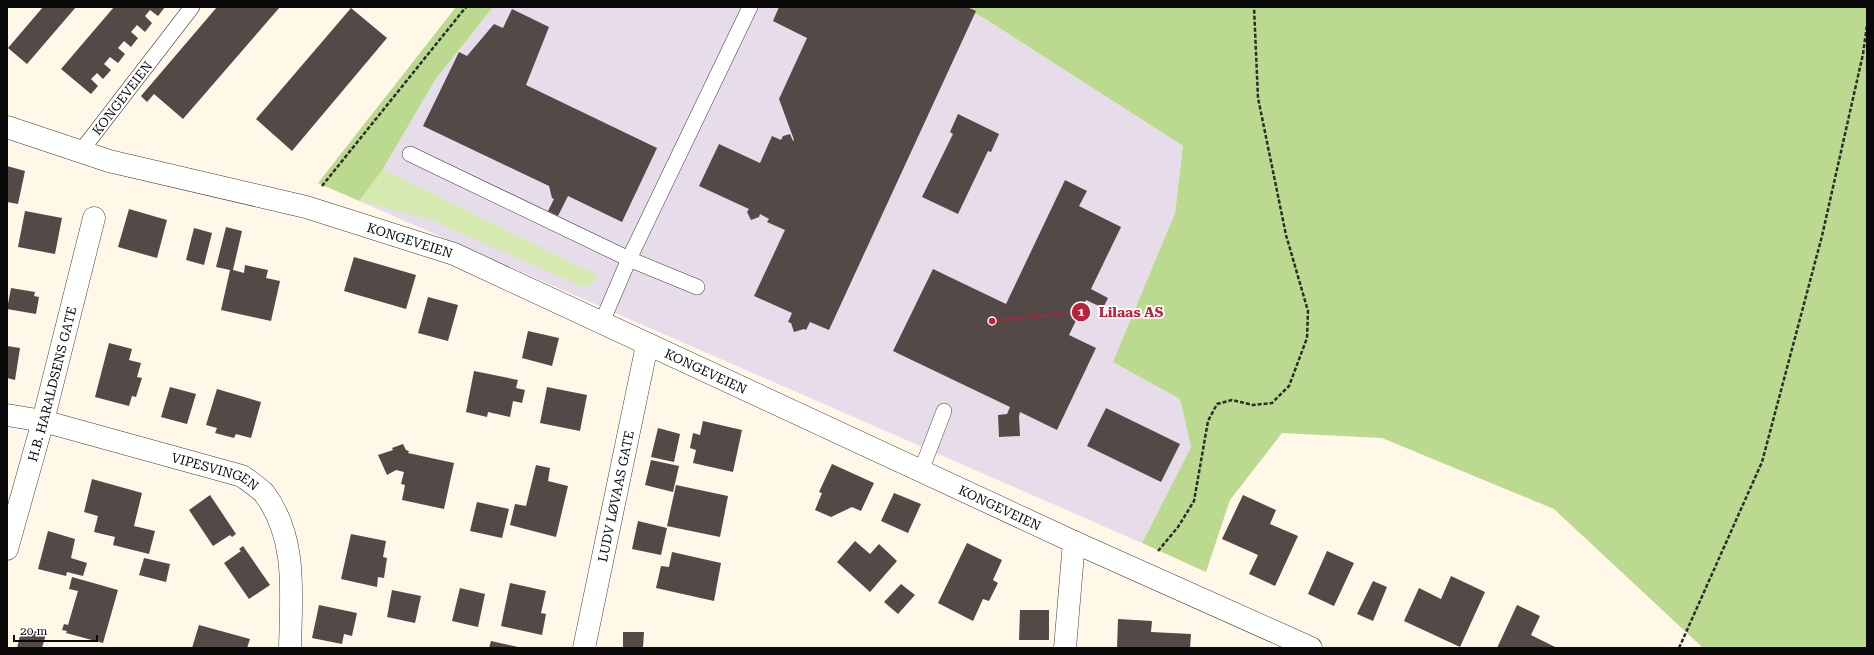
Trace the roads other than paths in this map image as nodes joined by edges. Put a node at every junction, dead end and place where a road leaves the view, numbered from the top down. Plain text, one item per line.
1 (192, 7) edge
2 (750, 7) edge
3 (7, 127) edge
4 (80, 151) junction
5 (410, 154) dead end
6 (94, 218) dead end
7 (629, 259) junction
8 (698, 287) dead end
9 (602, 322) junction
10 (648, 345) junction
11 (944, 412) dead end
12 (7, 414) edge
13 (43, 421) junction
14 (922, 471) junction
15 (1074, 542) junction
16 (7, 549) edge
17 (290, 648) edge
18 (584, 648) edge
19 (1064, 648) edge
20 (1312, 648) edge

1 - 4 lane, KONGEVEIEN
2 - 7 lane
3 - 4 street, KONGEVEIEN
4 - 9 street, KONGEVEIEN
5 - 7 lane
6 - 13 street, H.B. HARALDSENS GATE
7 - 8 lane
7 - 9 lane
9 - 10 street, KONGEVEIEN
10 - 14 street, KONGEVEIEN
10 - 18 street, LUDV LØVAAS GATE
11 - 14 lane
12 - 13 street, VIPESVINGEN
13 - 16 street, H.B. HARALDSENS GATE
13 - 17 street, VIPESVINGEN
14 - 15 street, KONGEVEIEN
15 - 19 street
15 - 20 street, KONGEVEIEN

